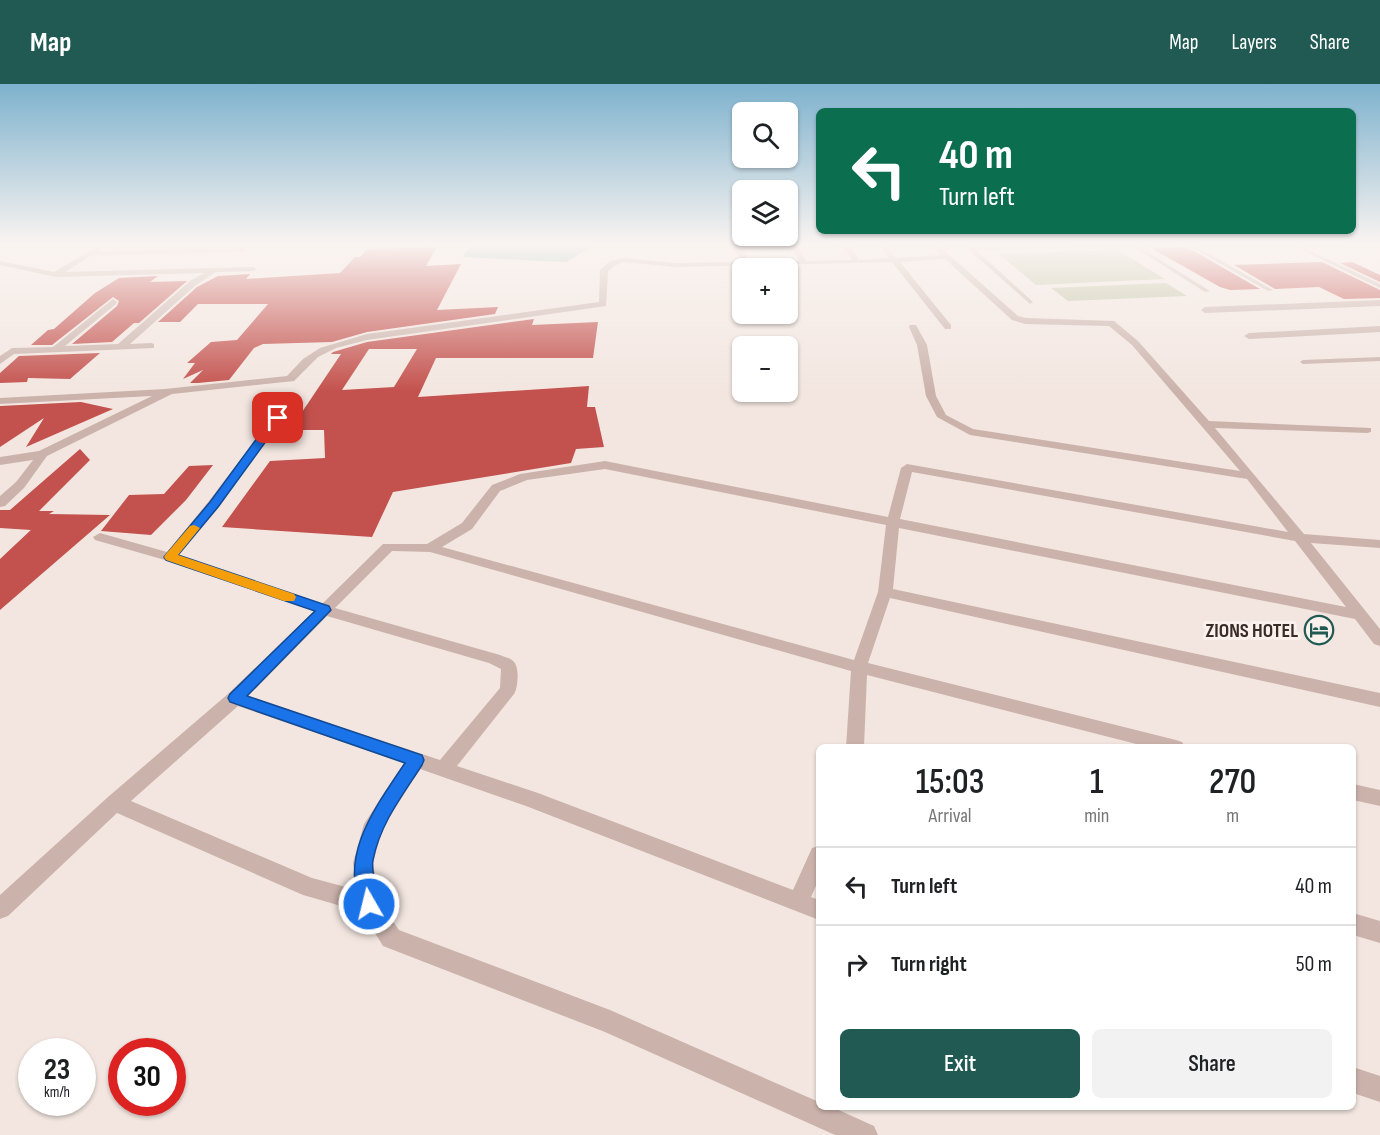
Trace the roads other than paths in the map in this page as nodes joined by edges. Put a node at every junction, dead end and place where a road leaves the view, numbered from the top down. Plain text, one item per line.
1 (181, 294) edge
2 (603, 294) edge
3 (920, 294) edge
4 (988, 294) edge
5 (1021, 294) edge
6 (113, 302) dead end
7 (1030, 302) dead end
8 (1380, 303) edge
9 (1204, 310) dead end
10 (914, 327) dead end
11 (948, 327) dead end
12 (1380, 329) edge
13 (1249, 336) dead end
14 (151, 346) dead end
15 (121, 347) junction
16 (55, 350) junction
17 (1380, 359) edge
18 (0, 361) edge
19 (1304, 362) dead end
20 (170, 391) junction
21 (0, 401) edge
22 (278, 418) dead end
23 (1206, 424) junction
24 (1367, 430) dead end
25 (43, 454) junction
26 (0, 461) edge
27 (1251, 476) junction
28 (0, 503) edge
29 (893, 522) junction
30 (100, 537) dead end
31 (1301, 538) junction
32 (1380, 544) edge
33 (430, 548) junction
34 (170, 557) junction
35 (885, 591) junction
36 (325, 610) junction
37 (1361, 615) junction
38 (1380, 640) edge
39 (859, 667) junction
40 (236, 698) junction
41 (1380, 700) edge
42 (855, 744) edge
43 (1164, 744) edge
44 (416, 760) junction
45 (443, 770) junction
46 (1356, 793) edge
47 (1380, 798) edge
48 (115, 803) junction
49 (816, 862) edge
50 (798, 903) junction
51 (369, 904) junction
52 (0, 909) edge
53 (816, 909) edge
54 (1356, 925) edge
55 (1380, 932) edge
56 (1356, 1081) edge
57 (1380, 1089) edge
58 (865, 1135) edge

1 - 15 street
2 - 20 street
3 - 11 street
4 - 23 street
5 - 7 lane
6 - 16 street
8 - 9 street
10 - 27 street
12 - 13 street
14 - 15 street
15 - 16 street
16 - 18 street
17 - 19 lane
20 - 21 street
20 - 25 street
22 - 34 street
23 - 24 street
23 - 27 street
25 - 26 street
25 - 28 street
27 - 31 street
29 - 31 street
29 - 33 street
29 - 35 street
29 - 37 street
30 - 34 street
31 - 32 street
31 - 37 street
33 - 36 street
33 - 39 street
34 - 36 street
35 - 39 street
35 - 41 street
36 - 40 street
36 - 45 street
37 - 38 street
39 - 42 street
39 - 43 street
40 - 44 street
40 - 48 street
44 - 45 street
44 - 51 street
45 - 50 street
46 - 47 street
48 - 51 street
48 - 52 street
49 - 50 street
50 - 53 street
51 - 58 street
54 - 55 street
56 - 57 street

